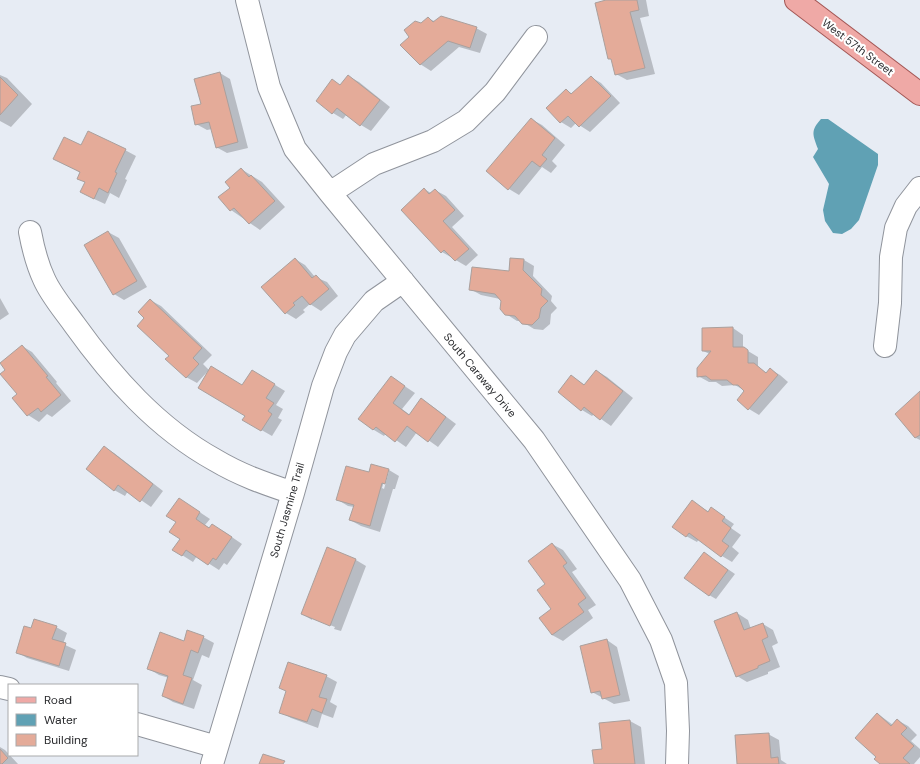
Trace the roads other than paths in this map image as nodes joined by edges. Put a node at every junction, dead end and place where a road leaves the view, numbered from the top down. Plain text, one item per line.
1 (247, 0) edge
2 (796, 0) edge
3 (536, 37) dead end
4 (920, 94) edge
5 (920, 188) edge
6 (330, 193) junction
7 (30, 232) dead end
8 (403, 281) junction
9 (885, 346) dead end
10 (293, 493) junction
11 (138, 724) edge
12 (214, 756) edge
13 (677, 764) edge

1 - 6 street, South Caraway Drive
2 - 4 main road, West 57th Street
3 - 6 street
5 - 9 street
6 - 8 street, South Caraway Drive
7 - 10 street
8 - 10 street, South Jasmine Trail
8 - 13 street, South Caraway Drive
10 - 12 street, South Jasmine Trail
11 - 12 street

